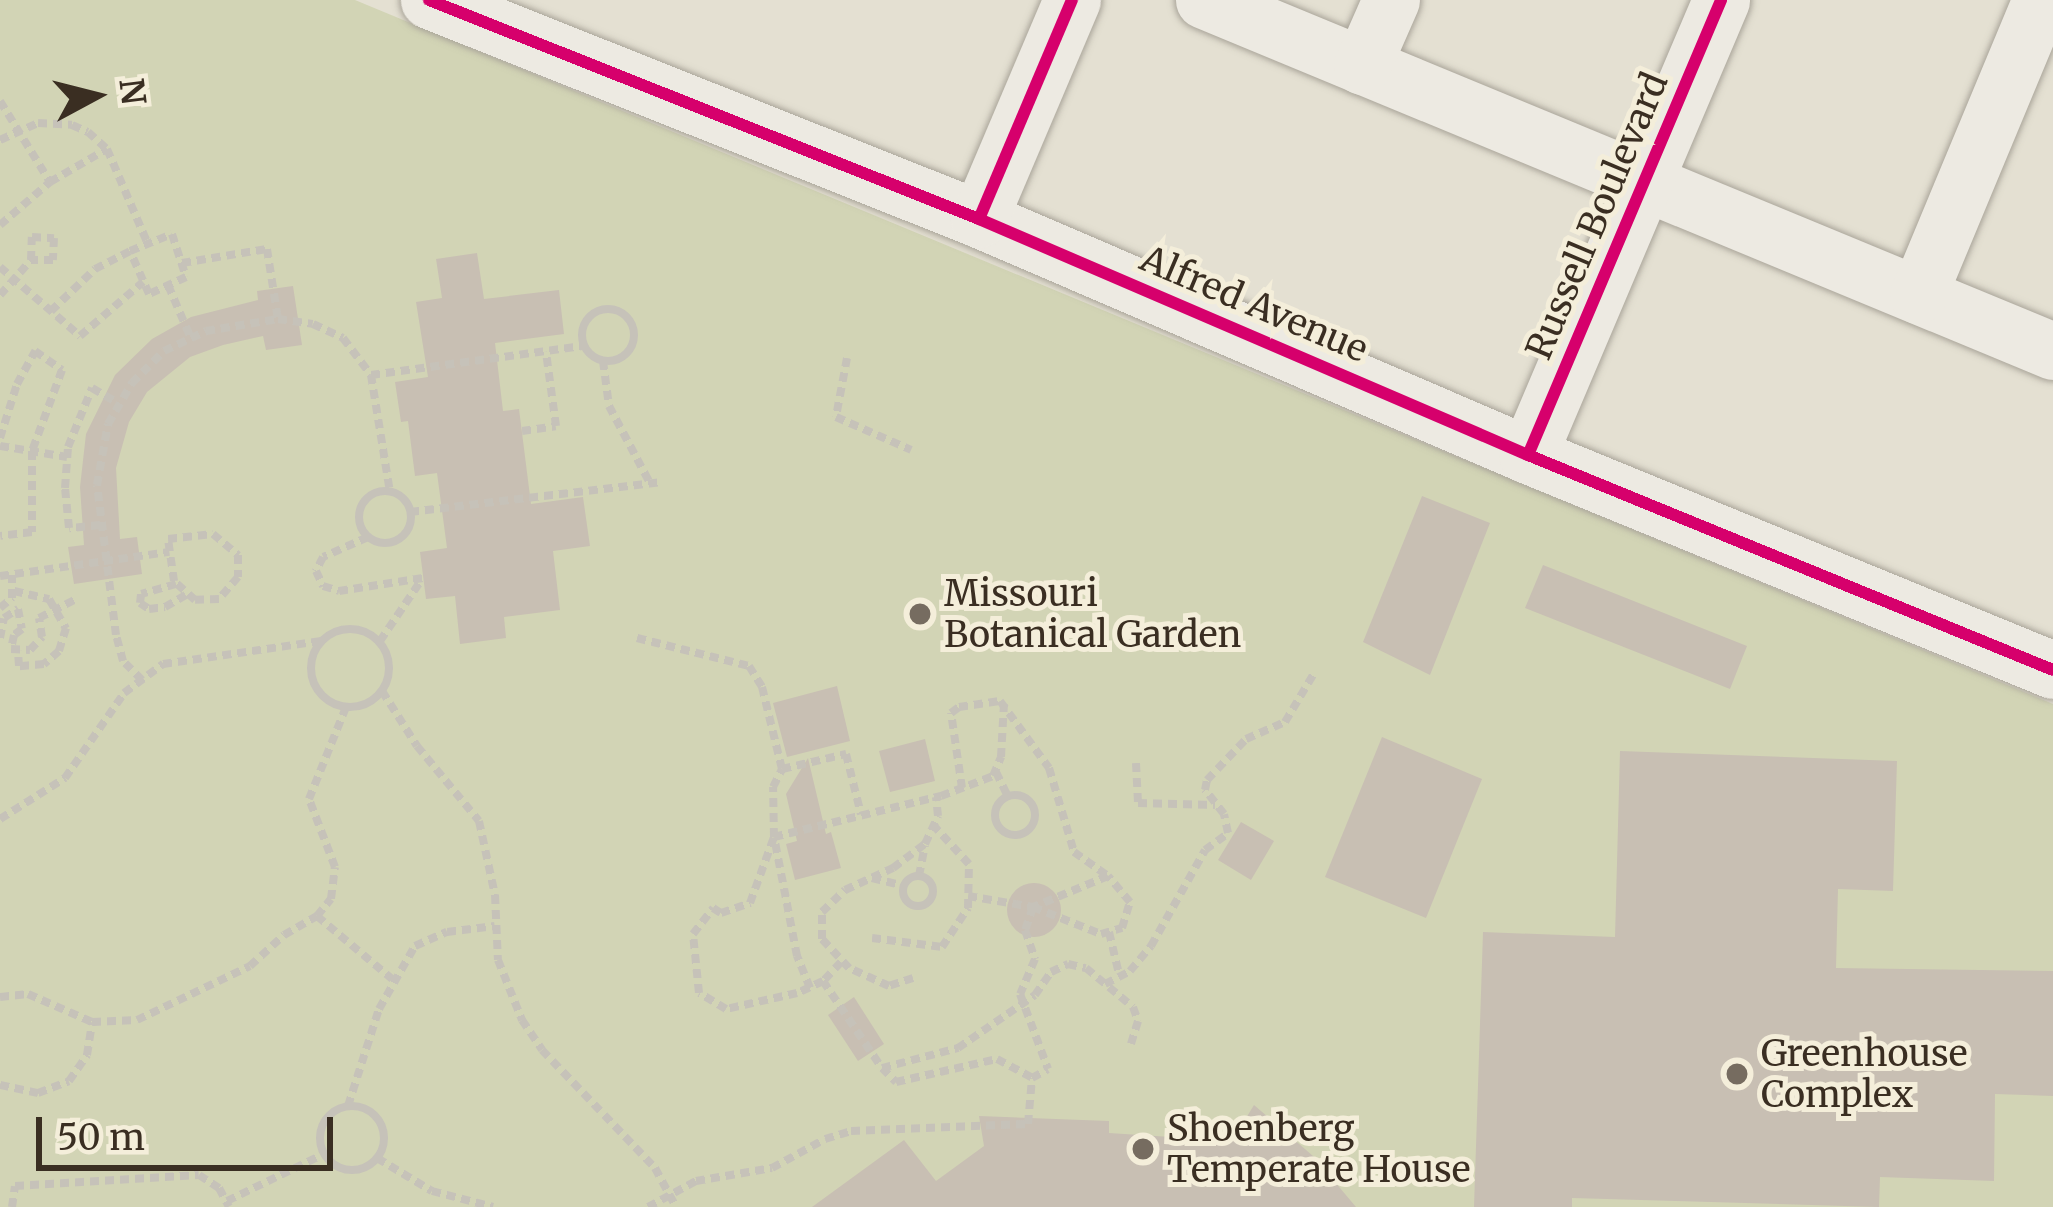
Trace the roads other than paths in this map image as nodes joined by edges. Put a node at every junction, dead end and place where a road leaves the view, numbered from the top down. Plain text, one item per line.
1 (430, 0) edge
2 (1072, 0) edge
3 (1204, 0) edge
4 (1391, 0) edge
5 (1721, 0) edge
6 (2041, 0) edge
7 (1362, 66) junction
8 (1642, 182) junction
9 (979, 219) junction
10 (1918, 296) junction
11 (2053, 350) edge
12 (1528, 455) junction
13 (2053, 670) edge

1 - 9 street, Alfred Avenue
2 - 9 street
3 - 7 street
4 - 7 street
5 - 8 street, Russell Boulevard
6 - 10 street
7 - 8 street
8 - 10 street
8 - 12 street, Russell Boulevard
9 - 12 street, Alfred Avenue
10 - 11 street
12 - 13 street, Alfred Avenue

